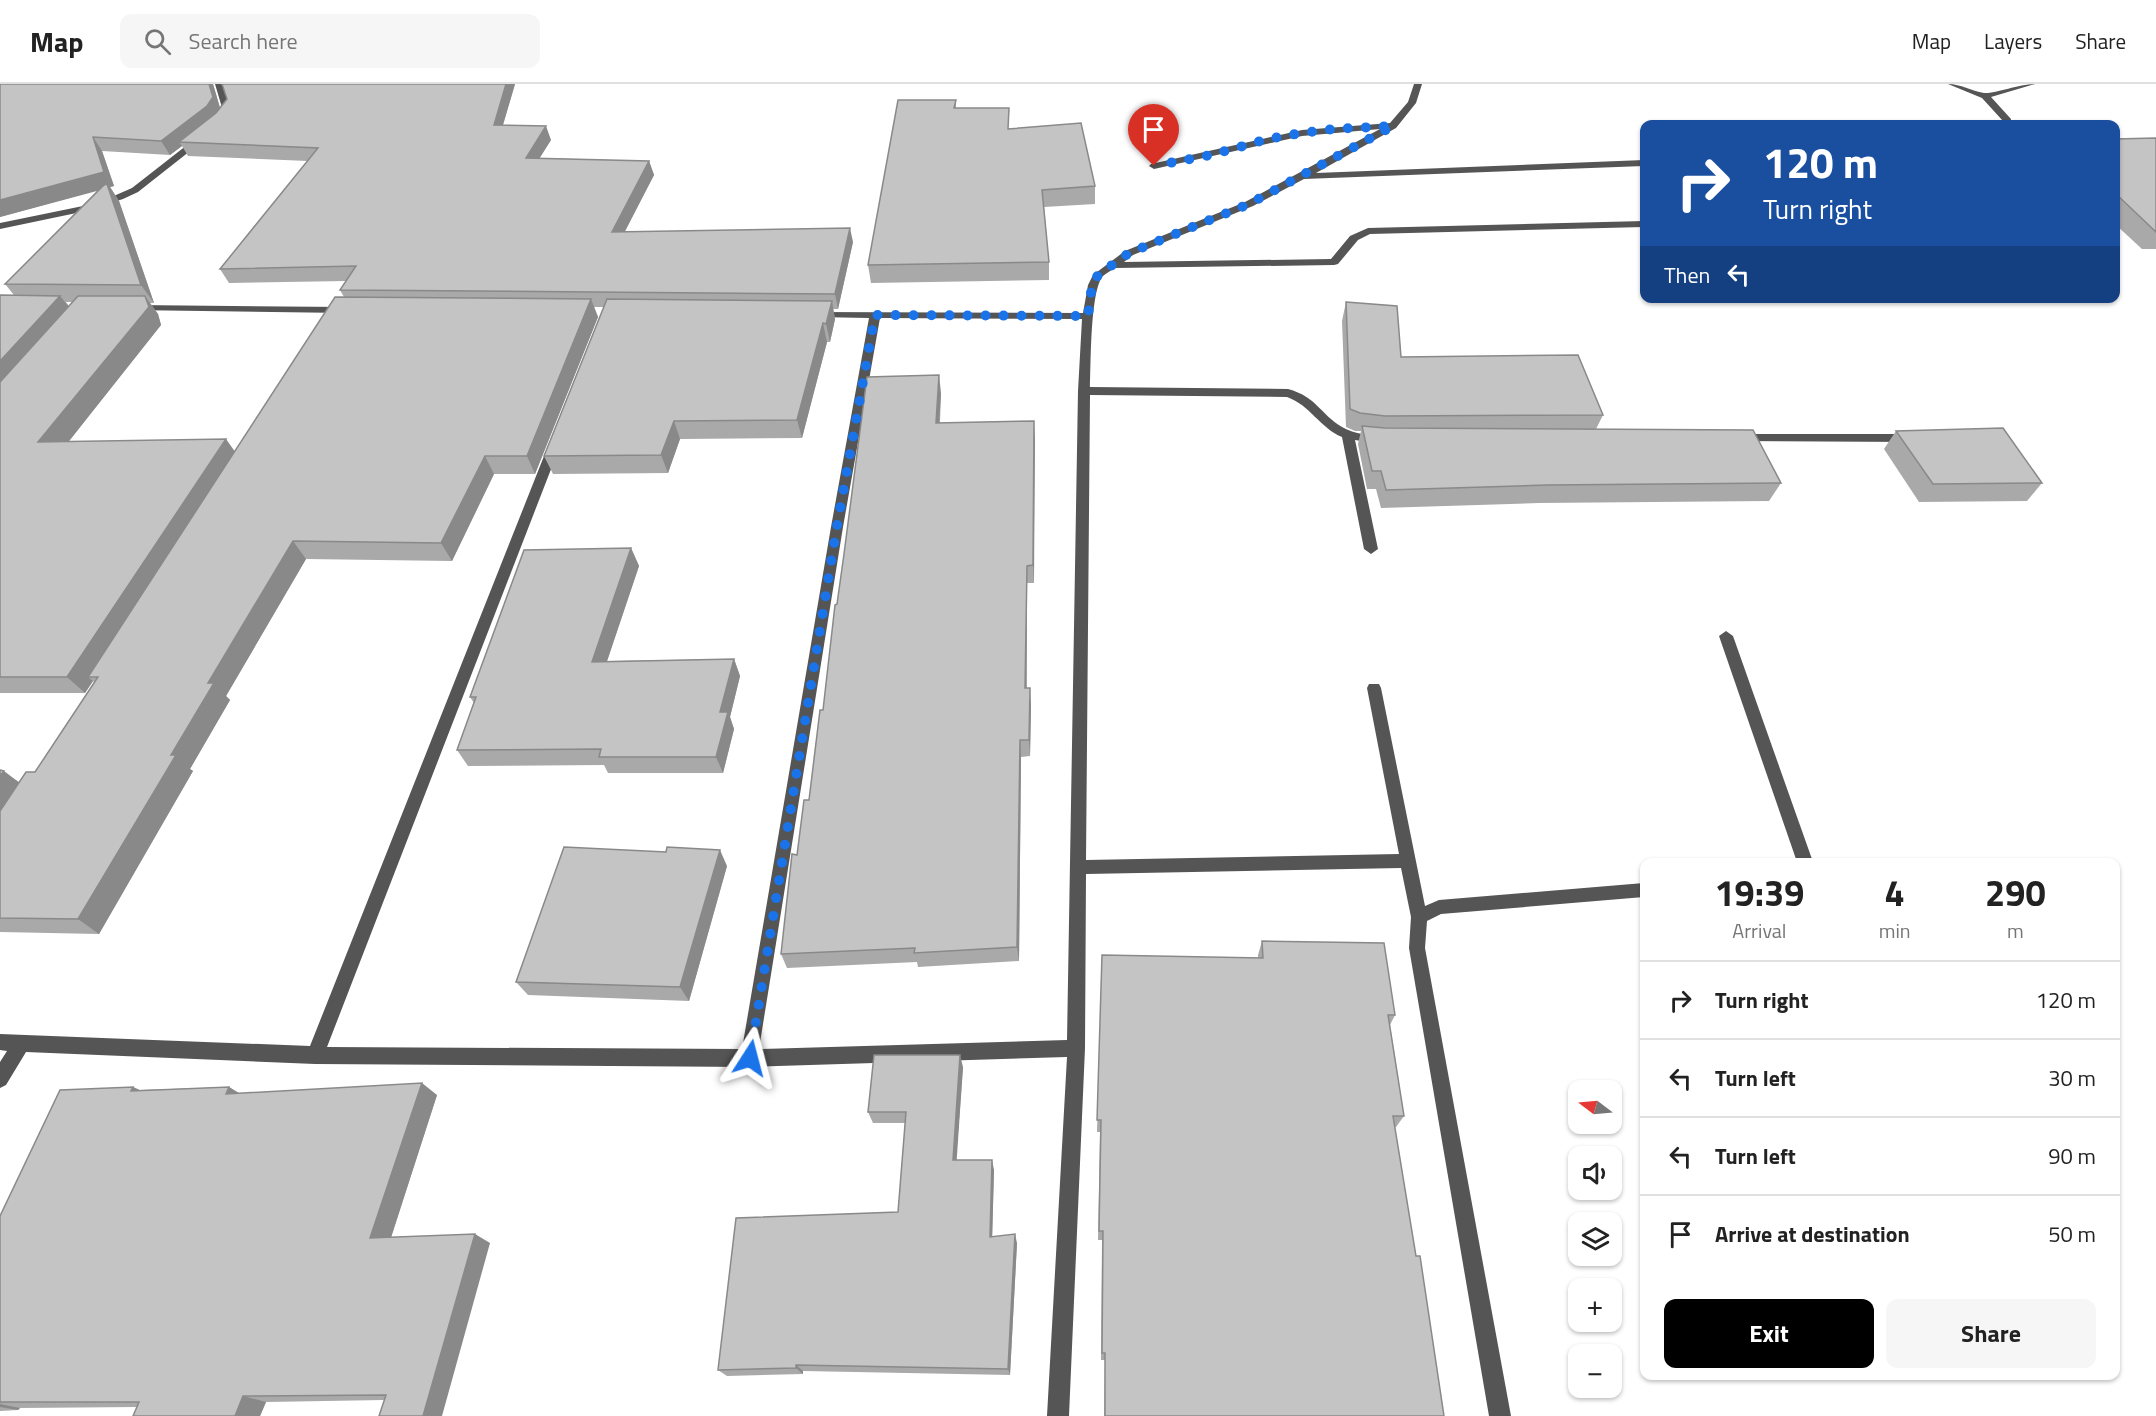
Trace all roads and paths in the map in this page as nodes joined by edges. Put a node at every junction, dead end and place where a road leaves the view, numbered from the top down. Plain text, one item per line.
1 (219, 84) edge
2 (1418, 84) edge
3 (1952, 84) edge
4 (2031, 84) edge
5 (1985, 96) junction
6 (2007, 120) edge
7 (1393, 126) junction
8 (1640, 163) edge
9 (1154, 166) dead end
10 (1302, 177) junction
11 (1640, 224) edge
12 (0, 226) edge
13 (1111, 266) junction
14 (123, 308) edge
15 (342, 313) edge
16 (805, 314) edge
17 (875, 315) junction
18 (1088, 316) junction
19 (1084, 391) junction
20 (561, 430) edge
21 (1348, 435) junction
22 (1924, 438) edge
23 (1723, 439) edge
24 (1392, 440) edge
25 (1371, 549) dead end
26 (1726, 636) dead end
27 (1374, 688) dead end
28 (1804, 858) edge
29 (1408, 861) junction
30 (1078, 867) junction
31 (1640, 890) edge
32 (1419, 917) junction
33 (0, 1042) edge
34 (21, 1043) junction
35 (1076, 1048) junction
36 (315, 1055) junction
37 (750, 1058) junction
38 (0, 1078) edge
39 (1058, 1416) edge
40 (1500, 1416) edge

1 - 12 street
2 - 7 street
3 - 5 street
4 - 5 street
5 - 6 street
7 - 9 street
7 - 10 street
8 - 10 street
10 - 13 street
11 - 13 street
13 - 18 street
14 - 15 street
16 - 17 street
17 - 18 street
17 - 37 street
18 - 19 street
19 - 21 street
19 - 30 street
20 - 36 street
21 - 24 street
21 - 25 street
22 - 23 street
26 - 28 street
27 - 29 street
29 - 30 street
29 - 32 street
30 - 35 street
31 - 32 street
32 - 40 street
33 - 34 street
34 - 36 street
34 - 38 street
35 - 37 street
35 - 39 street
36 - 37 street

